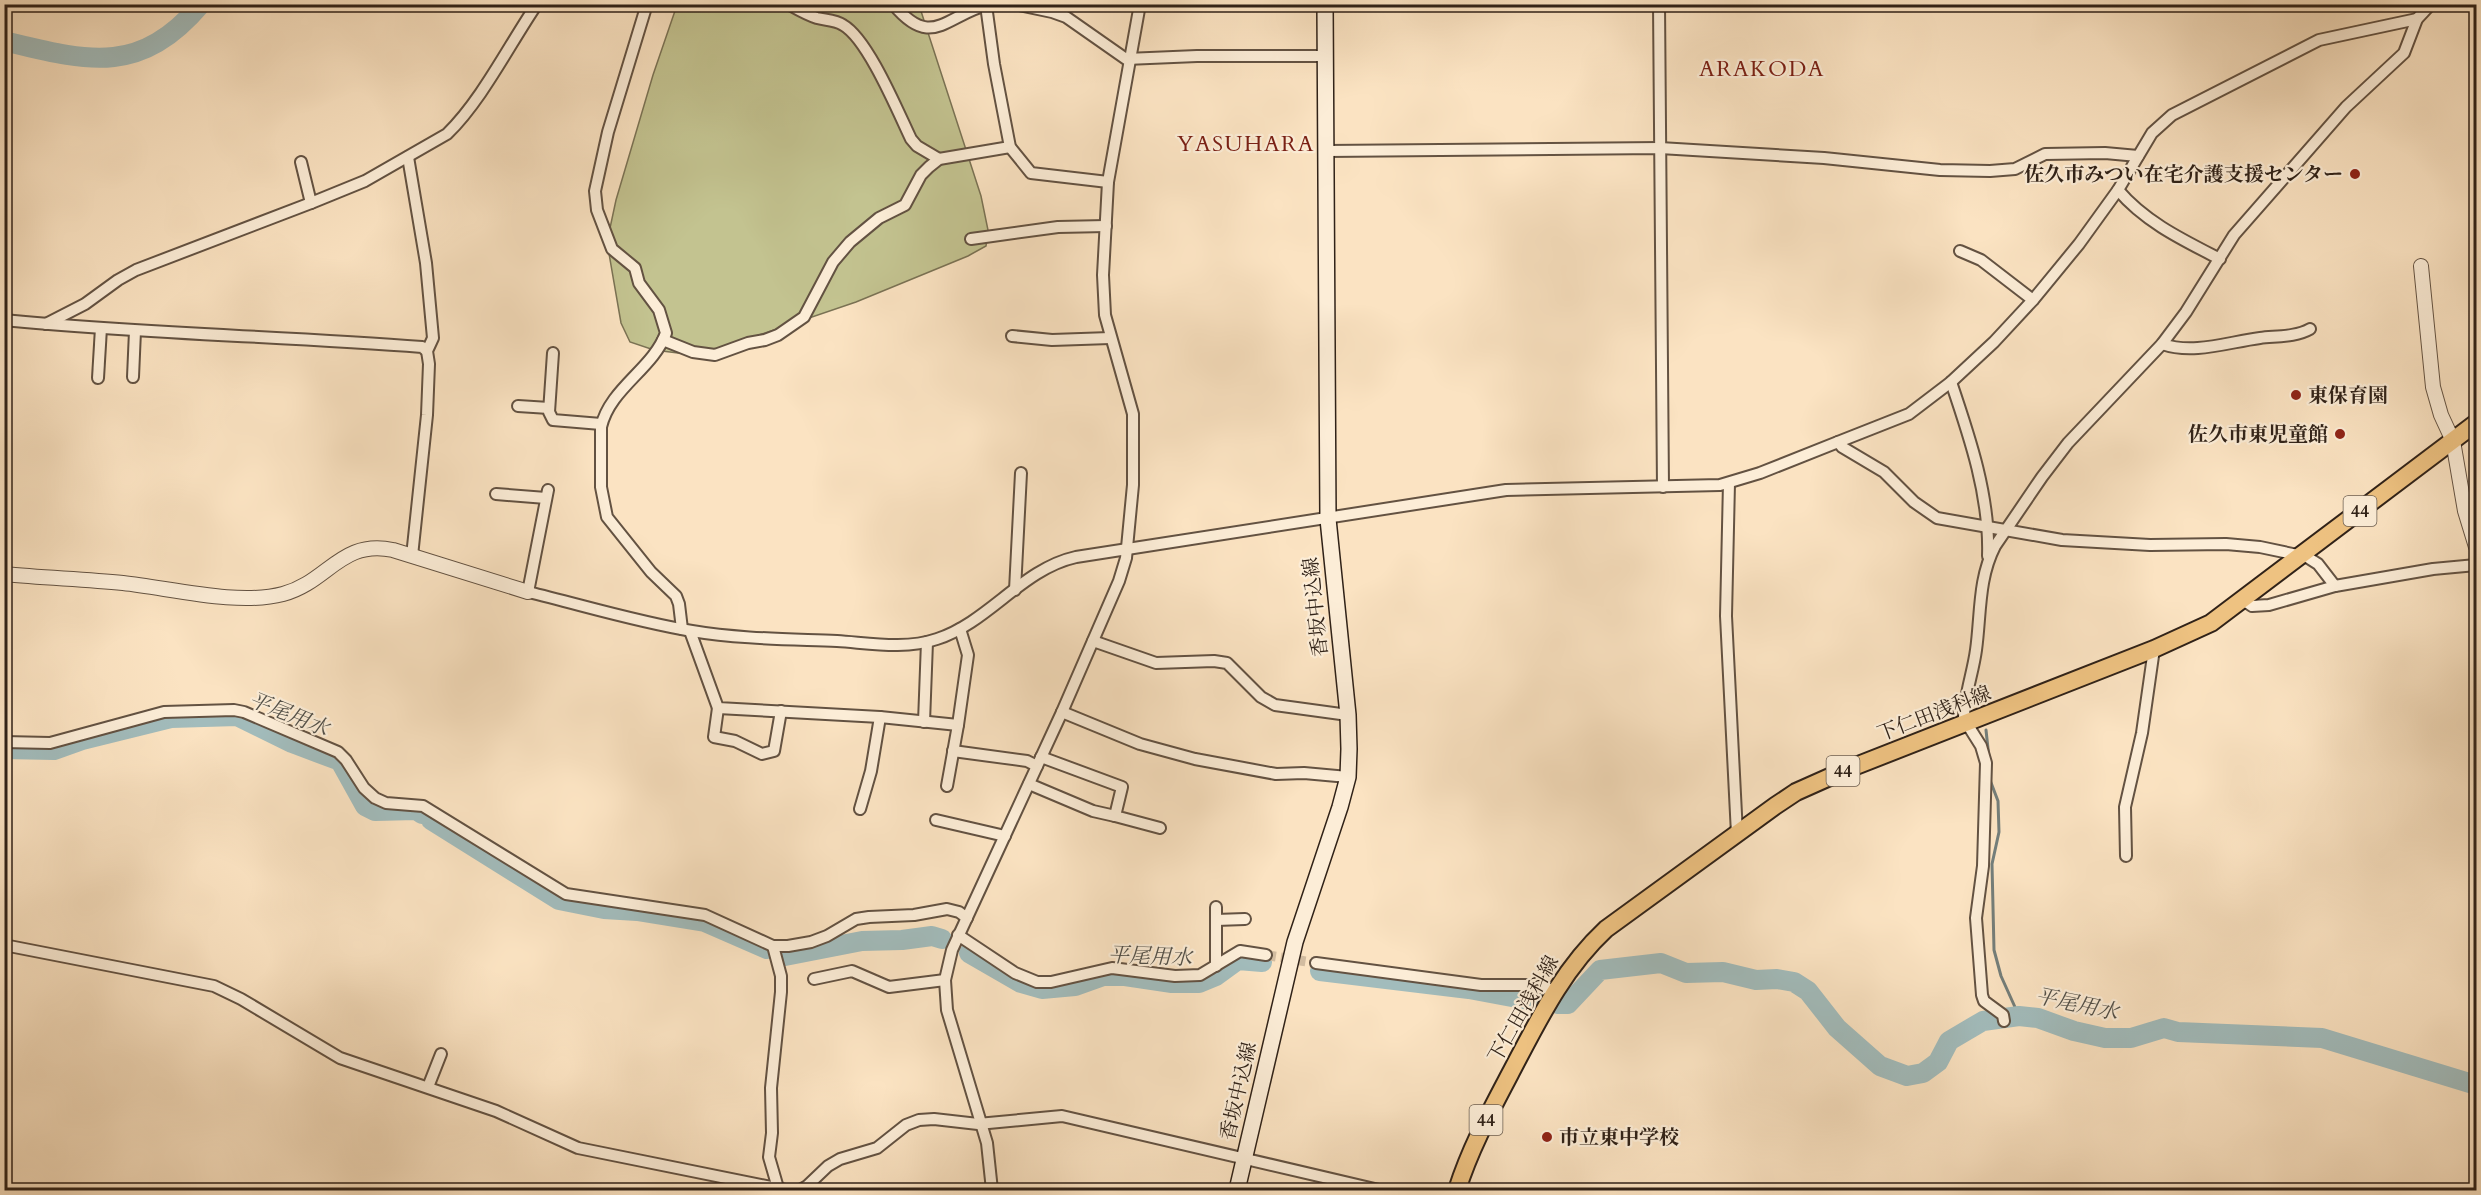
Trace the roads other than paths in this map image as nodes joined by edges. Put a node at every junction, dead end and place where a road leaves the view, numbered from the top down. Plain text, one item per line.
1 (537, 4) edge
2 (647, 4) edge
3 (788, 4) edge
4 (893, 4) edge
5 (1014, 4) edge
6 (1140, 4) edge
7 (1325, 4) edge
8 (1659, 4) edge
9 (2431, 4) edge
10 (988, 5) edge
11 (2417, 19) junction
12 (1325, 56) junction
13 (1128, 58) junction
14 (1010, 147) junction
15 (1660, 148) junction
16 (1326, 151) junction
17 (2138, 156) junction
18 (408, 157) junction
19 (939, 159) junction
20 (301, 162) dead end
21 (1108, 182) junction
22 (2118, 190) junction
23 (311, 203) junction
24 (1106, 226) junction
25 (971, 239) dead end
26 (1960, 251) dead end
27 (2220, 259) junction
28 (2421, 266) dead end
29 (2033, 300) junction
30 (4, 320) edge
31 (46, 324) junction
32 (101, 328) junction
33 (2310, 329) dead end
34 (135, 331) junction
35 (1012, 336) dead end
36 (1110, 338) junction
37 (663, 340) junction
38 (2162, 344) junction
39 (427, 351) junction
40 (553, 353) dead end
41 (133, 377) dead end
42 (98, 378) dead end
43 (1951, 382) junction
44 (518, 406) dead end
45 (549, 408) junction
46 (2476, 423) edge
47 (601, 424) junction
48 (2453, 441) junction
49 (1838, 442) junction
50 (1021, 473) dead end
51 (1729, 483) junction
52 (1663, 488) junction
53 (496, 494) dead end
54 (1328, 519) junction
55 (1989, 527) junction
56 (2007, 530) junction
57 (2476, 548) edge
58 (1128, 549) junction
59 (2301, 555) junction
60 (412, 556) junction
61 (1988, 560) junction
62 (2476, 565) edge
63 (4, 574) edge
64 (2335, 586) junction
65 (1015, 590) junction
66 (528, 592) junction
67 (2243, 600) junction
68 (960, 629) junction
69 (686, 630) junction
70 (1093, 641) junction
71 (927, 642) junction
72 (2154, 650) junction
73 (718, 708) junction
74 (782, 711) junction
75 (1062, 712) junction
76 (1348, 715) junction
77 (880, 717) junction
78 (924, 722) junction
79 (1965, 723) junction
80 (958, 725) junction
81 (4, 742) edge
82 (953, 751) junction
83 (1039, 761) junction
84 (1348, 777) junction
85 (1029, 784) junction
86 (947, 786) dead end
87 (860, 809) dead end
88 (1115, 816) junction
89 (936, 820) dead end
90 (1160, 828) dead end
91 (1737, 834) junction
92 (1005, 836) junction
93 (2126, 856) dead end
94 (1216, 907) dead end
95 (967, 918) junction
96 (1245, 919) dead end
97 (1216, 920) junction
98 (958, 935) junction
99 (4, 945) edge
100 (773, 946) junction
101 (1266, 955) tunnel mouth
102 (1316, 963) tunnel mouth
103 (1216, 966) junction
104 (814, 979) dead end
105 (945, 980) junction
106 (1554, 990) junction
107 (2004, 1018) dead end
108 (441, 1054) dead end
109 (428, 1087) junction
110 (981, 1123) junction
111 (1244, 1159) junction
112 (782, 1189) edge
113 (800, 1191) edge
114 (992, 1191) edge
115 (1237, 1191) edge
116 (1379, 1191) edge
117 (1457, 1191) edge

1 - 18 street
2 - 37 street
3 - 19 street
4 - 10 street
5 - 13 street
6 - 13 street
7 - 12 main road, 香坂中込線
8 - 15 street
9 - 11 street
10 - 14 street
11 - 17 street
11 - 27 street
12 - 13 street
12 - 16 main road, 香坂中込線
13 - 21 street
14 - 19 street
14 - 21 street
15 - 16 street
15 - 17 street
15 - 52 street
16 - 54 main road, 香坂中込線
17 - 22 street
18 - 23 street
18 - 39 street
19 - 37 street
20 - 23 street
21 - 24 street
22 - 27 street
22 - 29 street
23 - 31 street
24 - 25 street
24 - 36 street
26 - 29 street
27 - 38 street
28 - 48 street
29 - 43 street
30 - 31 street
31 - 32 street
32 - 34 street
32 - 42 street
33 - 38 street
34 - 39 street
34 - 41 street
35 - 36 street
36 - 58 street
37 - 47 street
38 - 56 street
39 - 60 street
40 - 45 street
43 - 49 street
43 - 55 street
44 - 45 street
45 - 47 street
46 - 48 main road, 下仁田浅科線 / 44
47 - 69 street
48 - 57 street
48 - 59 main road, 下仁田浅科線 / 44
49 - 51 street
49 - 55 street
50 - 65 street
51 - 52 street
51 - 91 street
52 - 54 street
53 - 66 street
54 - 58 street
54 - 76 main road, 香坂中込線
55 - 56 street
55 - 61 street
56 - 59 street
56 - 61 street
58 - 65 street
58 - 70 street
59 - 64 street
59 - 67 main road, 下仁田浅科線 / 44
60 - 63 street
60 - 66 street
61 - 79 street
62 - 64 street
64 - 67 street
65 - 68 street
66 - 69 street
67 - 72 main road, 下仁田浅科線 / 44
68 - 71 street
68 - 80 street
69 - 71 street
69 - 73 street
70 - 75 street
70 - 76 street
71 - 78 street
72 - 79 main road, 下仁田浅科線 / 44
72 - 93 street
73 - 74 street
73 - 74 street
74 - 77 street
75 - 83 street
75 - 84 street
76 - 84 main road, 香坂中込線
77 - 78 street
77 - 87 street
78 - 80 street
79 - 91 main road, 下仁田浅科線 / 44
79 - 107 street
80 - 82 street
81 - 100 street
82 - 83 street
82 - 86 street
83 - 85 street
83 - 88 street
84 - 111 main road, 香坂中込線
85 - 88 street
85 - 92 street
88 - 90 street
89 - 92 street
91 - 106 main road, 下仁田浅科線 / 44
92 - 95 street
94 - 97 street
95 - 98 street
95 - 100 street
96 - 97 street
97 - 103 street
98 - 103 street
98 - 105 street
99 - 109 street
100 - 112 street
101 - 103 street
102 - 106 street
104 - 105 street
105 - 110 street
106 - 117 main road, 下仁田浅科線 / 44
108 - 109 street
109 - 112 street
110 - 111 street
110 - 113 street
110 - 114 street
111 - 115 main road, 香坂中込線
111 - 116 street

